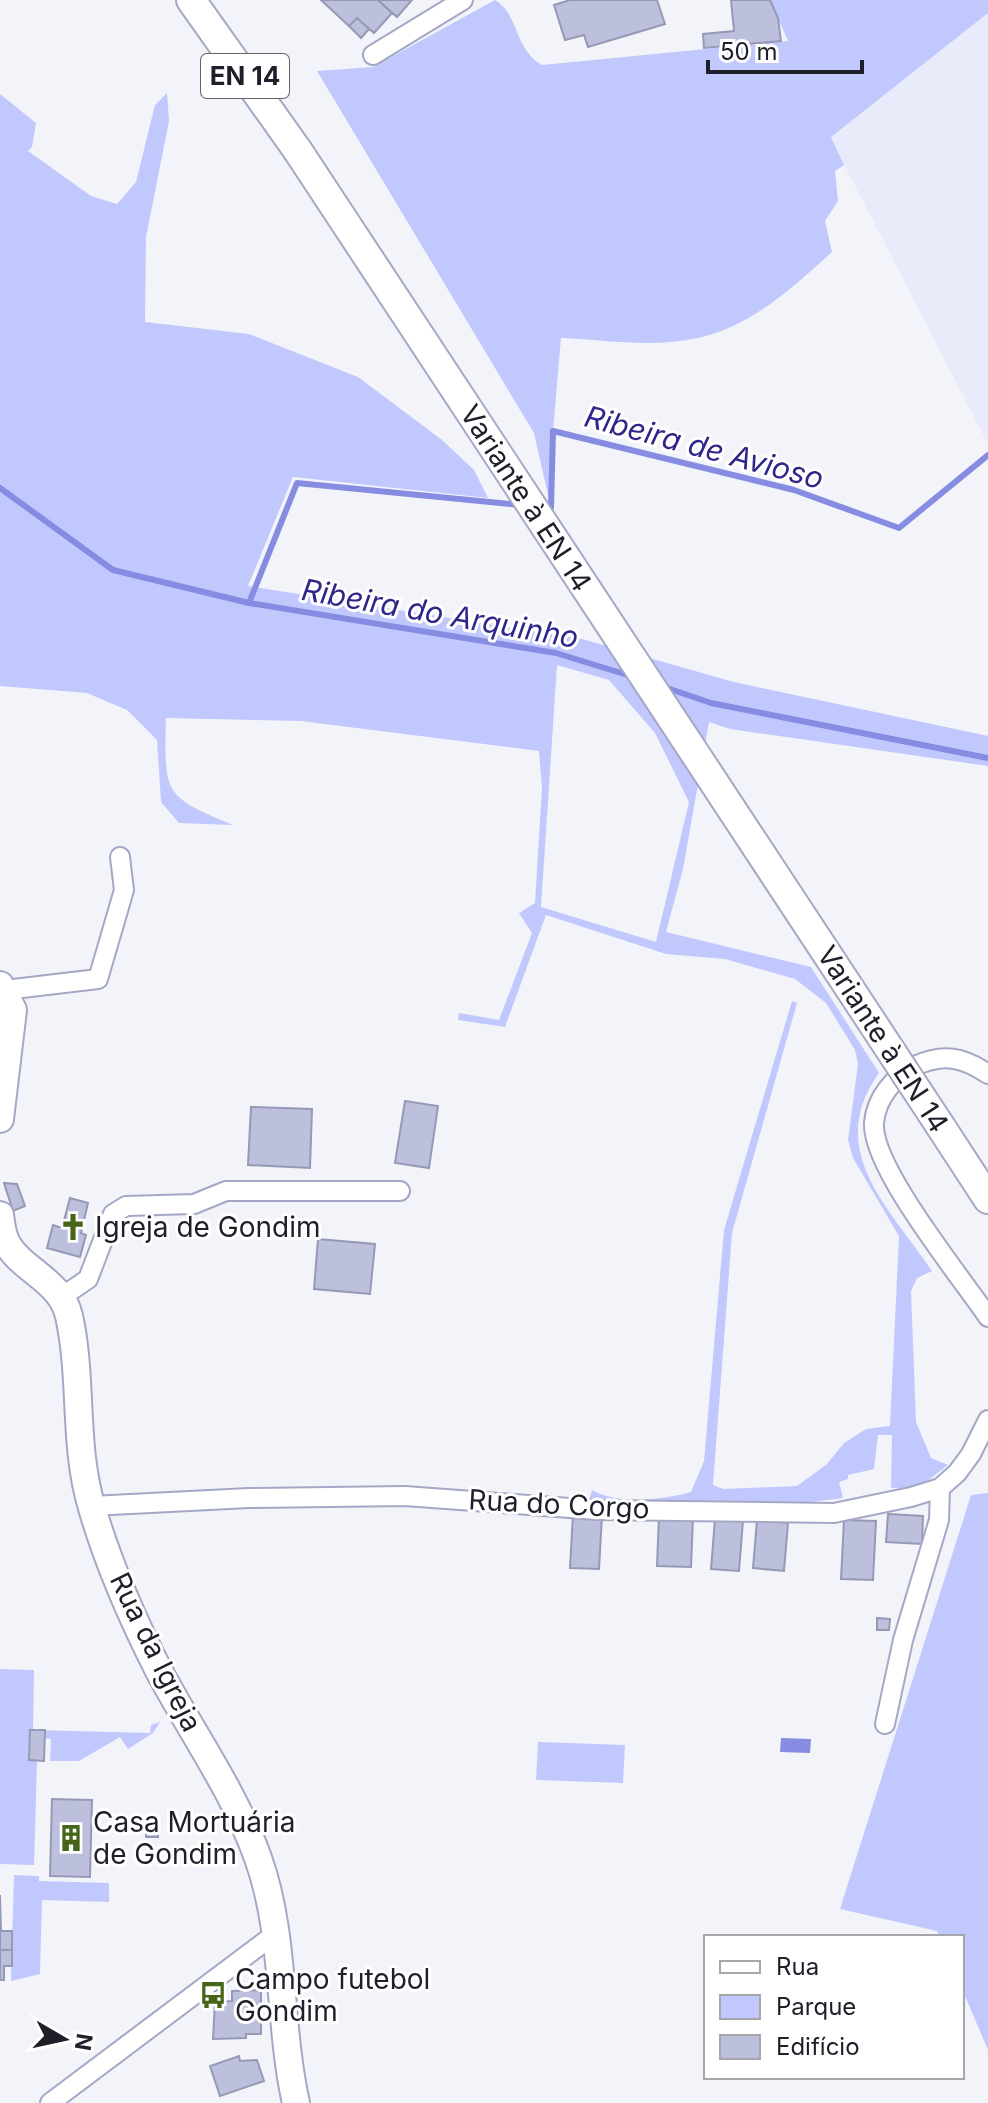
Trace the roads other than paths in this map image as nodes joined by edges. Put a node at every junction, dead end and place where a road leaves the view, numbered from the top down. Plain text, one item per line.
1 (191, 0) edge
2 (463, 0) edge
3 (373, 55) dead end
4 (120, 857) dead end
5 (2, 987) edge
6 (988, 1074) edge
7 (0, 1119) edge
8 (400, 1191) dead end
9 (988, 1199) edge
10 (2, 1236) edge
11 (63, 1296) junction
12 (988, 1317) edge
13 (988, 1420) edge
14 (940, 1488) junction
15 (91, 1506) junction
16 (885, 1724) dead end
17 (275, 1934) junction
18 (50, 2103) edge
19 (296, 2103) edge

1 - 9 main road, Variante à EN 14 / EN 14, bridge
2 - 3 street
4 - 5 street
5 - 7 street
6 - 12 street
8 - 11 street
10 - 11 street
11 - 15 street, Rua da Igreja
13 - 14 street
14 - 15 street, Rua do Corgo
14 - 16 street
15 - 17 street, Rua da Igreja
17 - 18 street
17 - 19 street, Rua da Igreja

